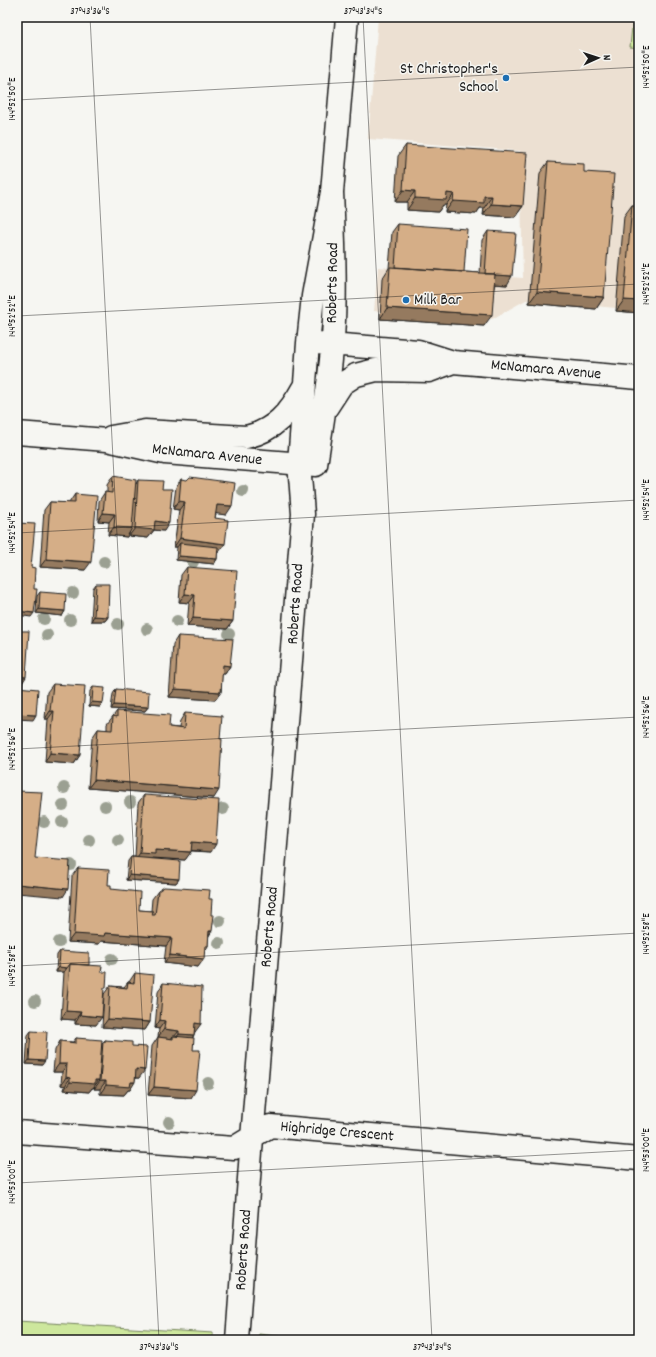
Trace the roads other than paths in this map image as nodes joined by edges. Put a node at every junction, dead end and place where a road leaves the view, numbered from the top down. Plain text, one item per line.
1 (347, 17) edge
2 (332, 192) junction
3 (308, 343) junction
4 (332, 344) junction
5 (453, 362) junction
6 (639, 378) edge
7 (304, 386) junction
8 (324, 412) junction
9 (17, 433) edge
10 (98, 439) junction
11 (308, 464) junction
12 (17, 1132) edge
13 (252, 1138) junction
14 (639, 1159) edge
15 (237, 1340) edge

1 - 2 street, Roberts Road
2 - 3 street, Roberts Road
2 - 4 street, Roberts Road
3 - 4 street, McNamara Avenue
3 - 7 street, Roberts Road
4 - 5 street, McNamara Avenue
4 - 8 street, Roberts Road
5 - 6 street, McNamara Avenue
5 - 8 street, McNamara Avenue
7 - 10 street, McNamara Avenue
7 - 11 street, Roberts Road
8 - 11 street, Roberts Road
9 - 10 street, McNamara Avenue
10 - 11 street, McNamara Avenue
11 - 13 street, Roberts Road
12 - 13 street, Highridge Crescent
13 - 14 street, Highridge Crescent
13 - 15 street, Roberts Road

